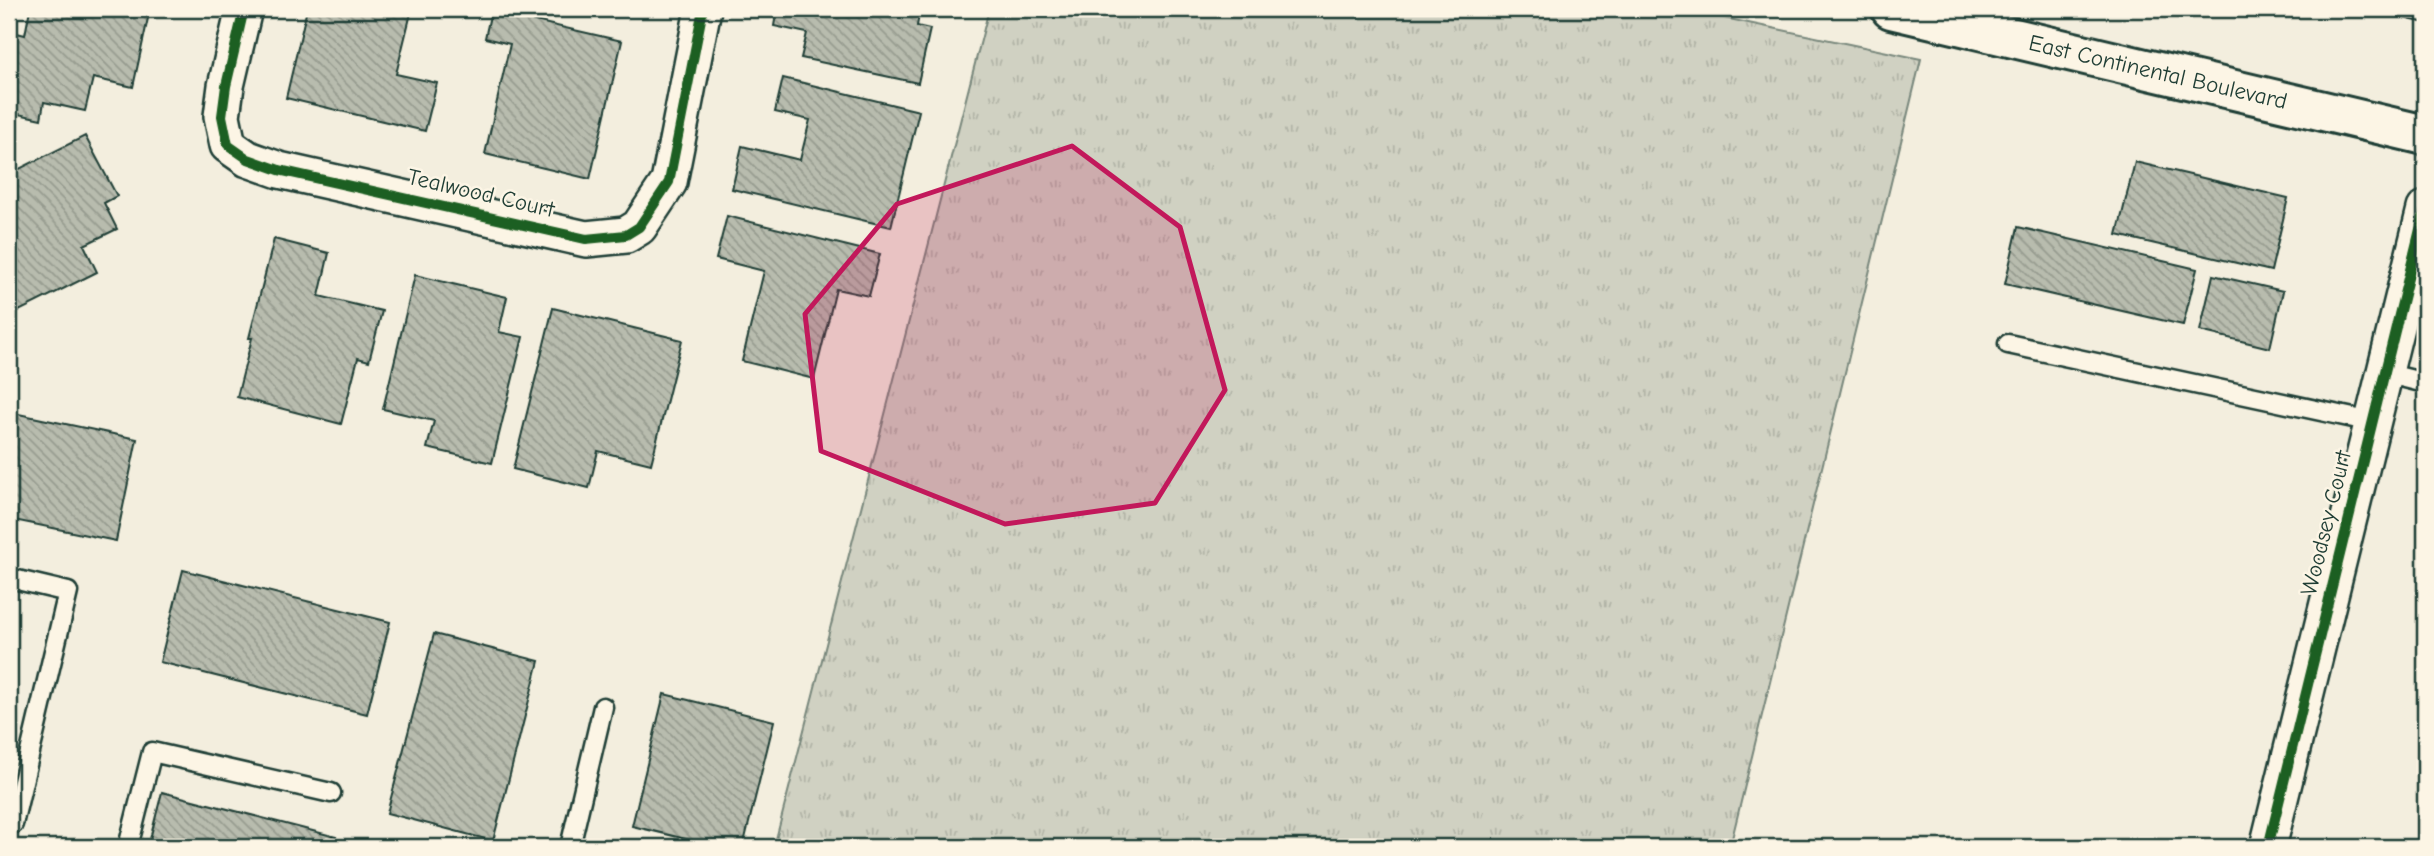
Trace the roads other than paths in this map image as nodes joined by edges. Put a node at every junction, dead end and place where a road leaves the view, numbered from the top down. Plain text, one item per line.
1 (244, 9) edge
2 (703, 9) edge
3 (1891, 9) edge
4 (2425, 135) edge
5 (2425, 209) edge
6 (2008, 344) dead end
7 (2385, 373) junction
8 (2425, 383) edge
9 (2372, 422) junction
10 (9, 578) edge
11 (603, 707) dead end
12 (331, 793) dead end
13 (9, 825) edge
14 (128, 847) edge
15 (570, 847) edge
16 (2268, 847) edge

1 - 2 street, Tealwood Court
3 - 4 main road, East Continental Boulevard
5 - 7 street, Woodsey Court
6 - 9 lane
7 - 8 lane
7 - 9 street, Woodsey Court
9 - 16 street, Woodsey Court
10 - 13 lane
11 - 15 lane
12 - 14 lane

